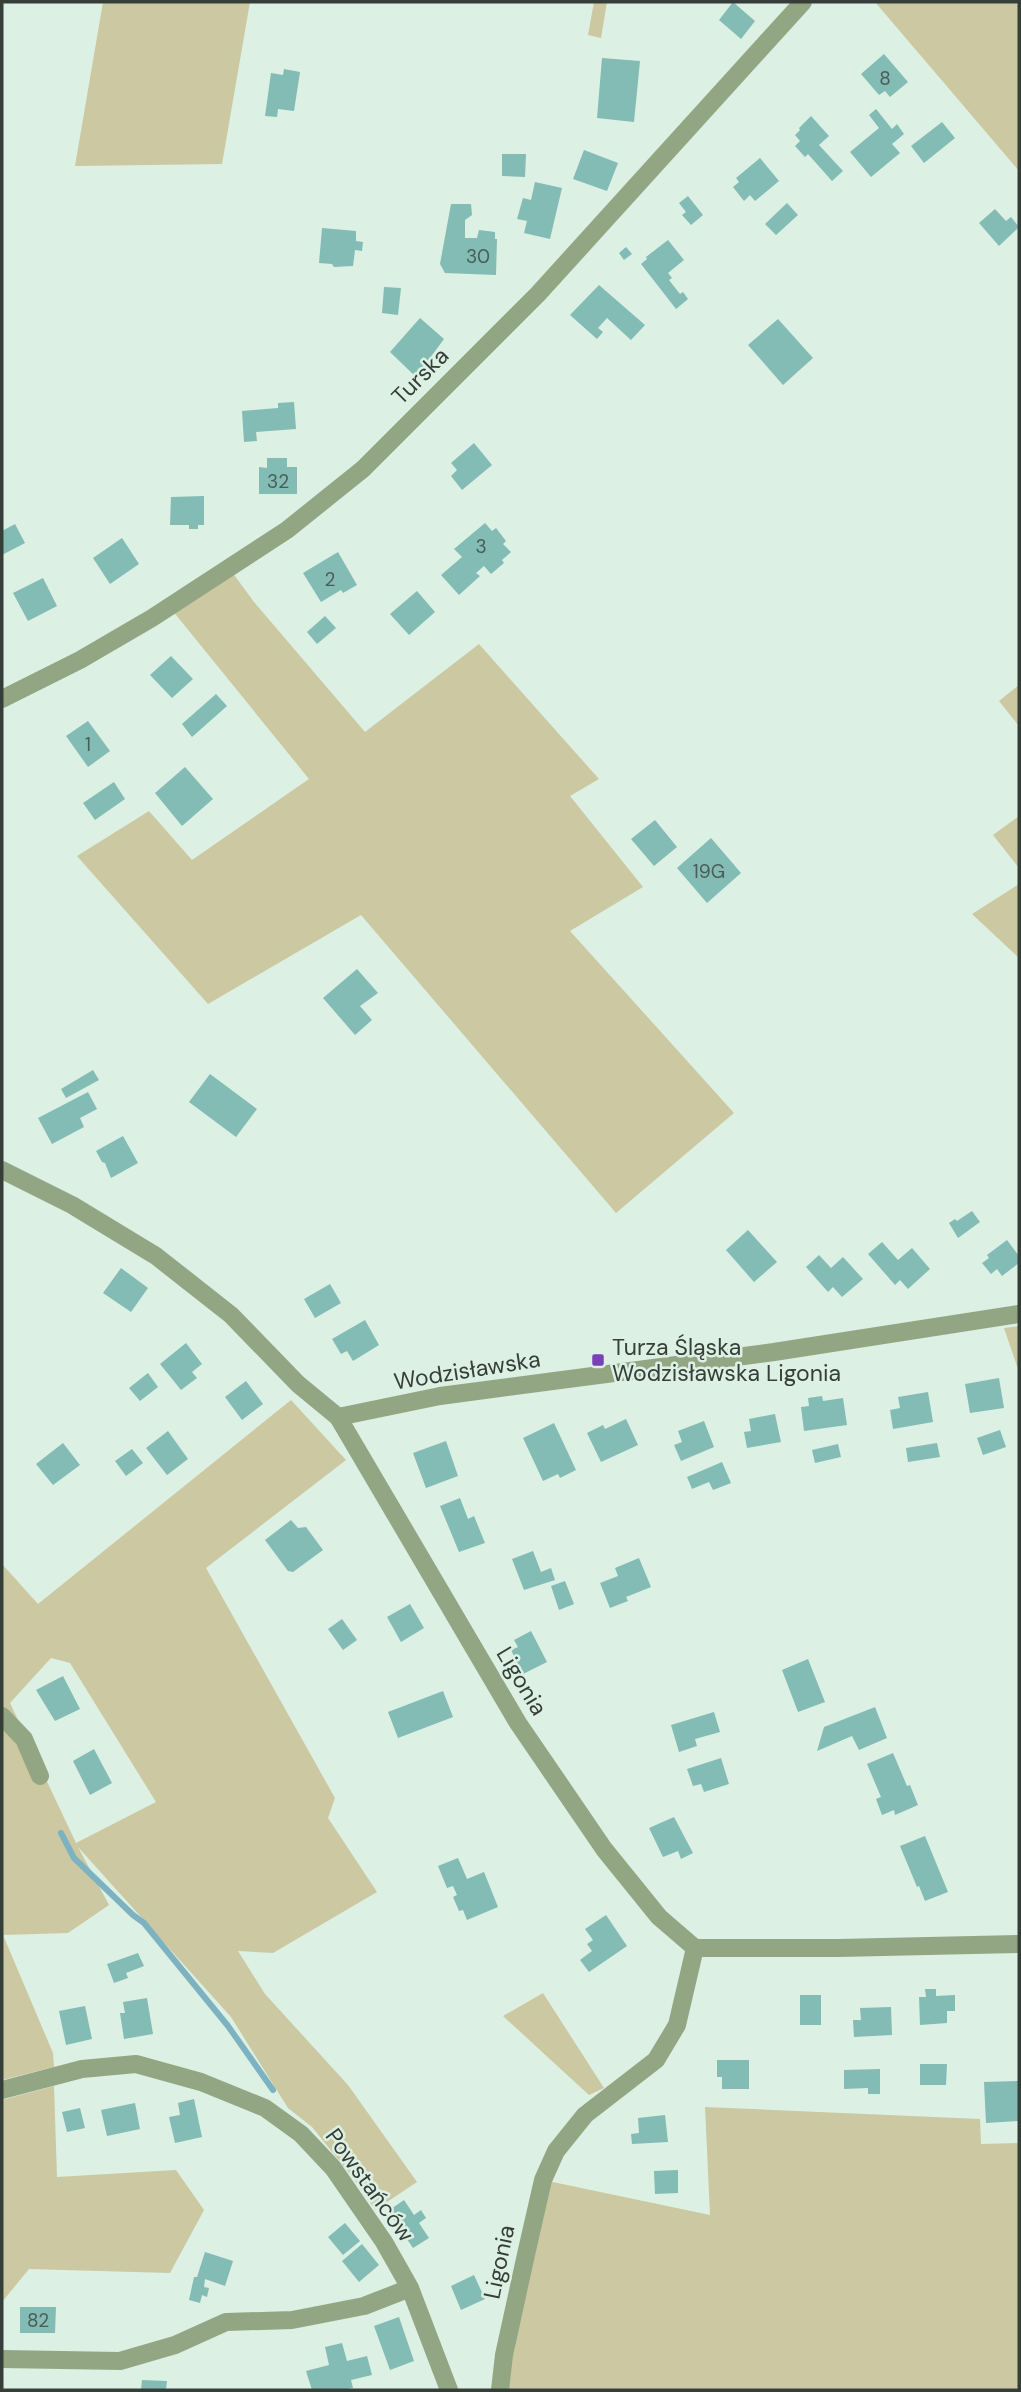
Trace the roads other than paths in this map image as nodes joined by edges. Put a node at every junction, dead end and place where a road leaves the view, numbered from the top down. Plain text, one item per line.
1 (803, 2) edge
2 (2, 699) edge
3 (2, 1170) edge
4 (1019, 1314) edge
5 (338, 1417) junction
6 (2, 1716) edge
7 (40, 1776) dead end
8 (1019, 1944) edge
9 (695, 1948) junction
10 (2, 2090) edge
11 (410, 2288) junction
12 (2, 2359) edge
13 (449, 2390) edge
14 (500, 2390) edge

1 - 2 street, Turska
3 - 5 street
4 - 5 street, Wodzisławska
5 - 9 street, Ligonia
6 - 7 street
8 - 9 street
9 - 14 street, Ligonia
10 - 11 street, Powstańców
11 - 12 street
11 - 13 street, Powstańców

